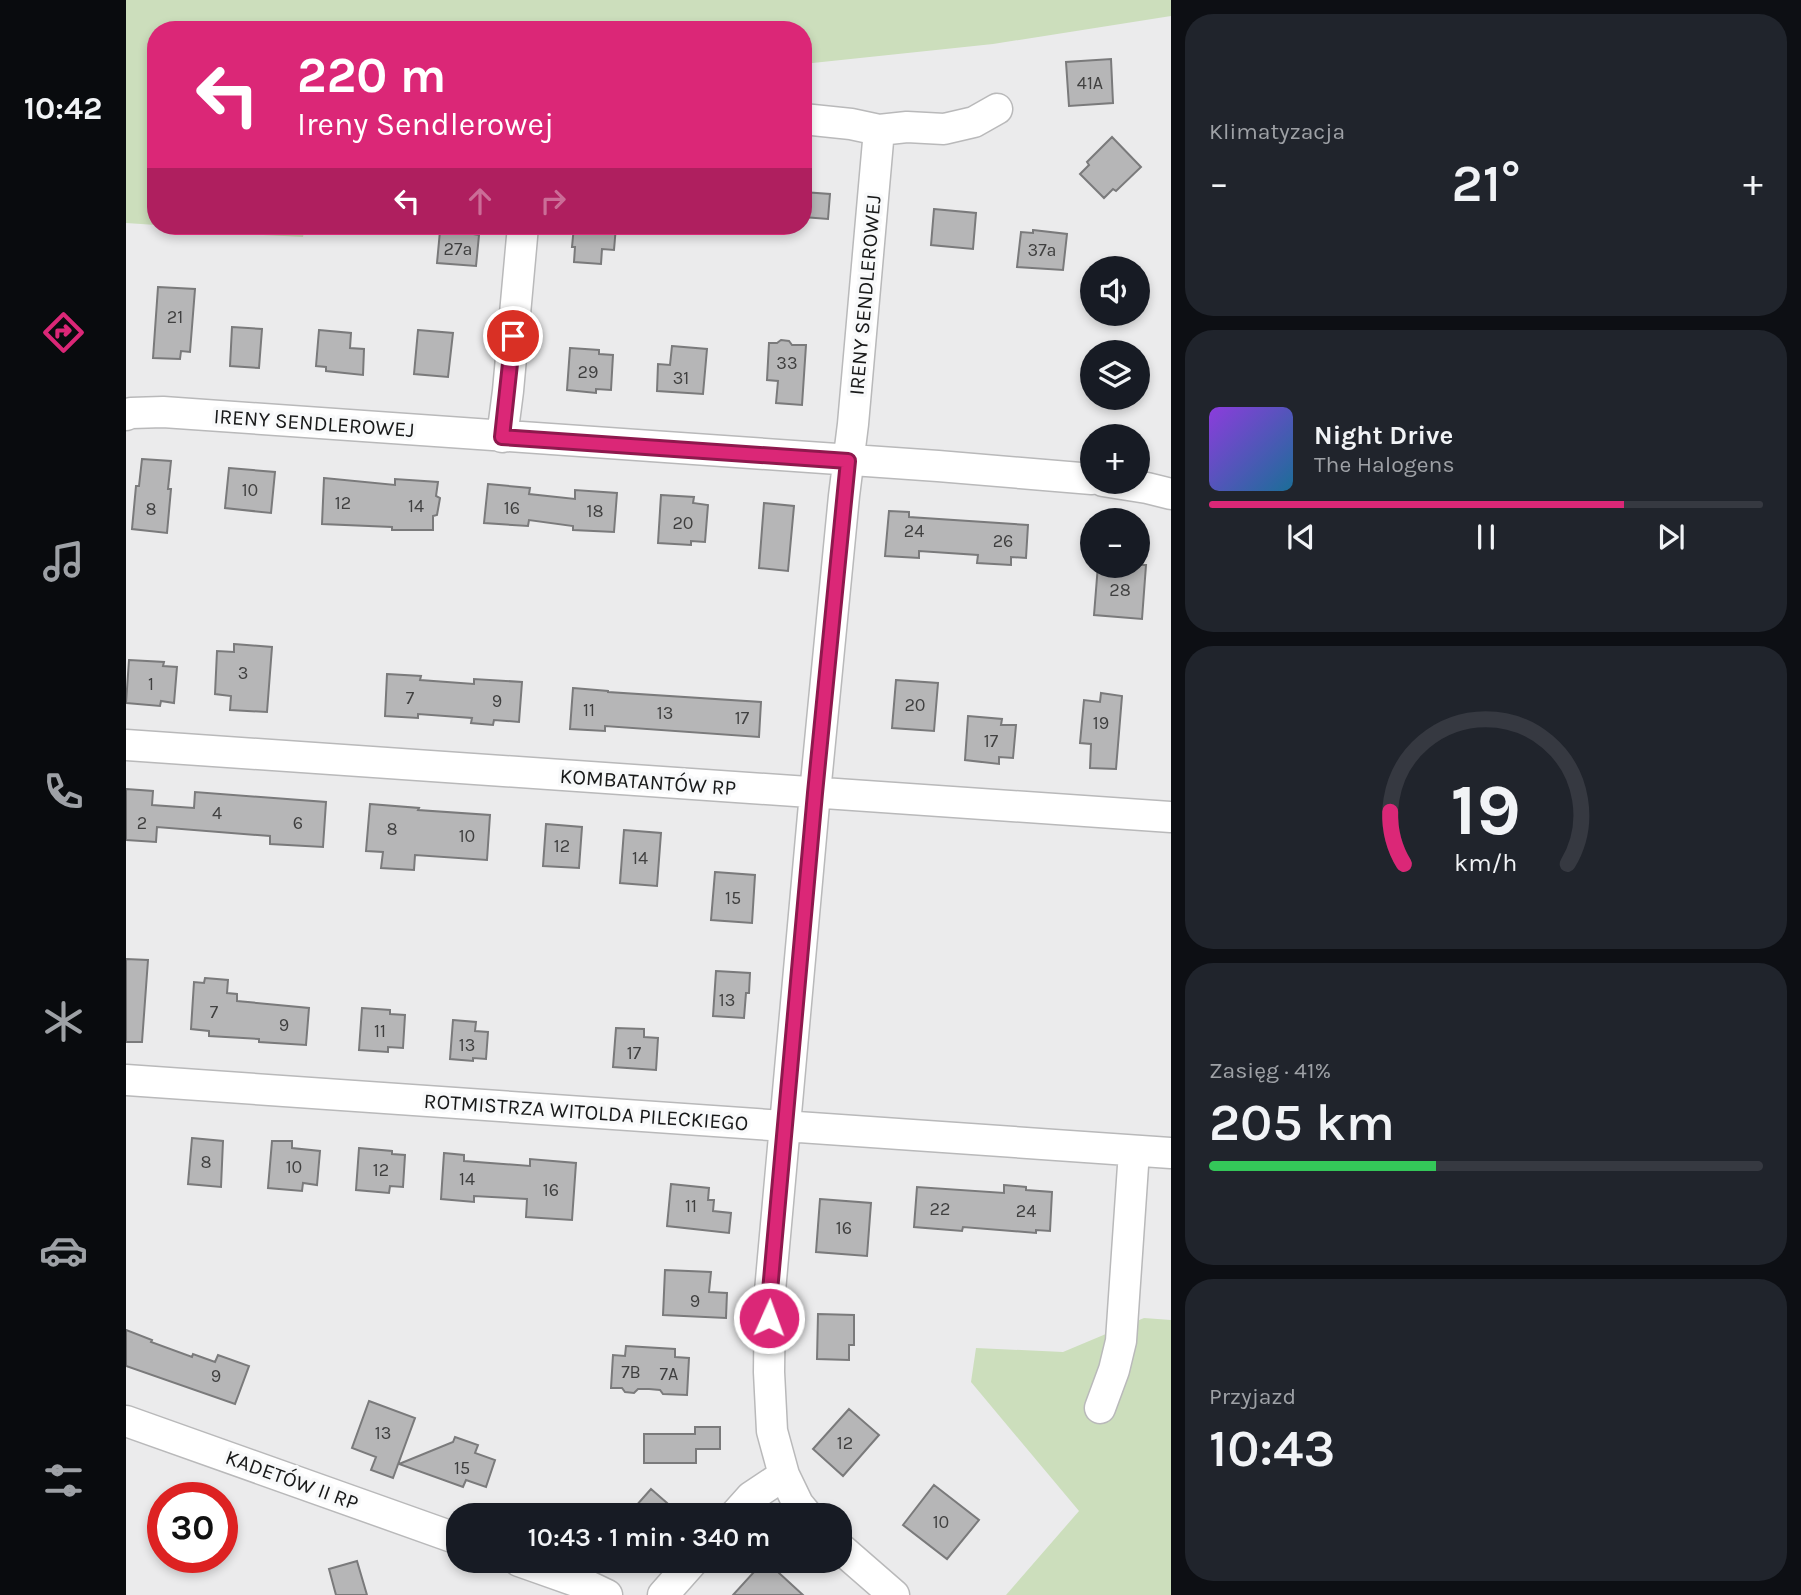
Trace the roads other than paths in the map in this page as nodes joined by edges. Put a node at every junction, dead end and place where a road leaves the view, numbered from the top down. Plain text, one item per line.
1 (997, 109) dead end
2 (812, 120) edge
3 (879, 130) junction
4 (522, 235) edge
5 (126, 415) edge
6 (502, 437) junction
7 (848, 461) junction
8 (1080, 479) edge
9 (1150, 489) edge
10 (1171, 494) edge
11 (126, 745) edge
12 (815, 793) junction
13 (1171, 817) edge
14 (126, 1080) edge
15 (785, 1126) junction
16 (1134, 1151) junction
17 (1171, 1153) edge
18 (1100, 1408) dead end
19 (126, 1421) edge
20 (784, 1475) junction
21 (746, 1503) edge
22 (798, 1503) edge
23 (446, 1535) edge
24 (852, 1558) edge
25 (553, 1573) edge
26 (682, 1573) edge
27 (607, 1595) edge
28 (663, 1595) edge
29 (894, 1595) edge

1 - 3 street
2 - 3 street
3 - 7 street, IRENY SENDLEROWEJ
4 - 6 street
5 - 6 street, IRENY SENDLEROWEJ
6 - 7 street, IRENY SENDLEROWEJ
7 - 8 street, IRENY SENDLEROWEJ
7 - 12 street
9 - 10 street
11 - 12 street, KOMBATANTÓW RP
12 - 13 street, KOMBATANTÓW RP
12 - 15 street
14 - 15 street, ROTMISTRZA WITOLDA PILECKIEGO
15 - 16 street, ROTMISTRZA WITOLDA PILECKIEGO
15 - 20 street
16 - 17 street, ROTMISTRZA WITOLDA PILECKIEGO
16 - 18 street
19 - 23 street, KADETÓW II RP
20 - 21 street
20 - 22 street
24 - 29 street
25 - 27 street
26 - 28 street

